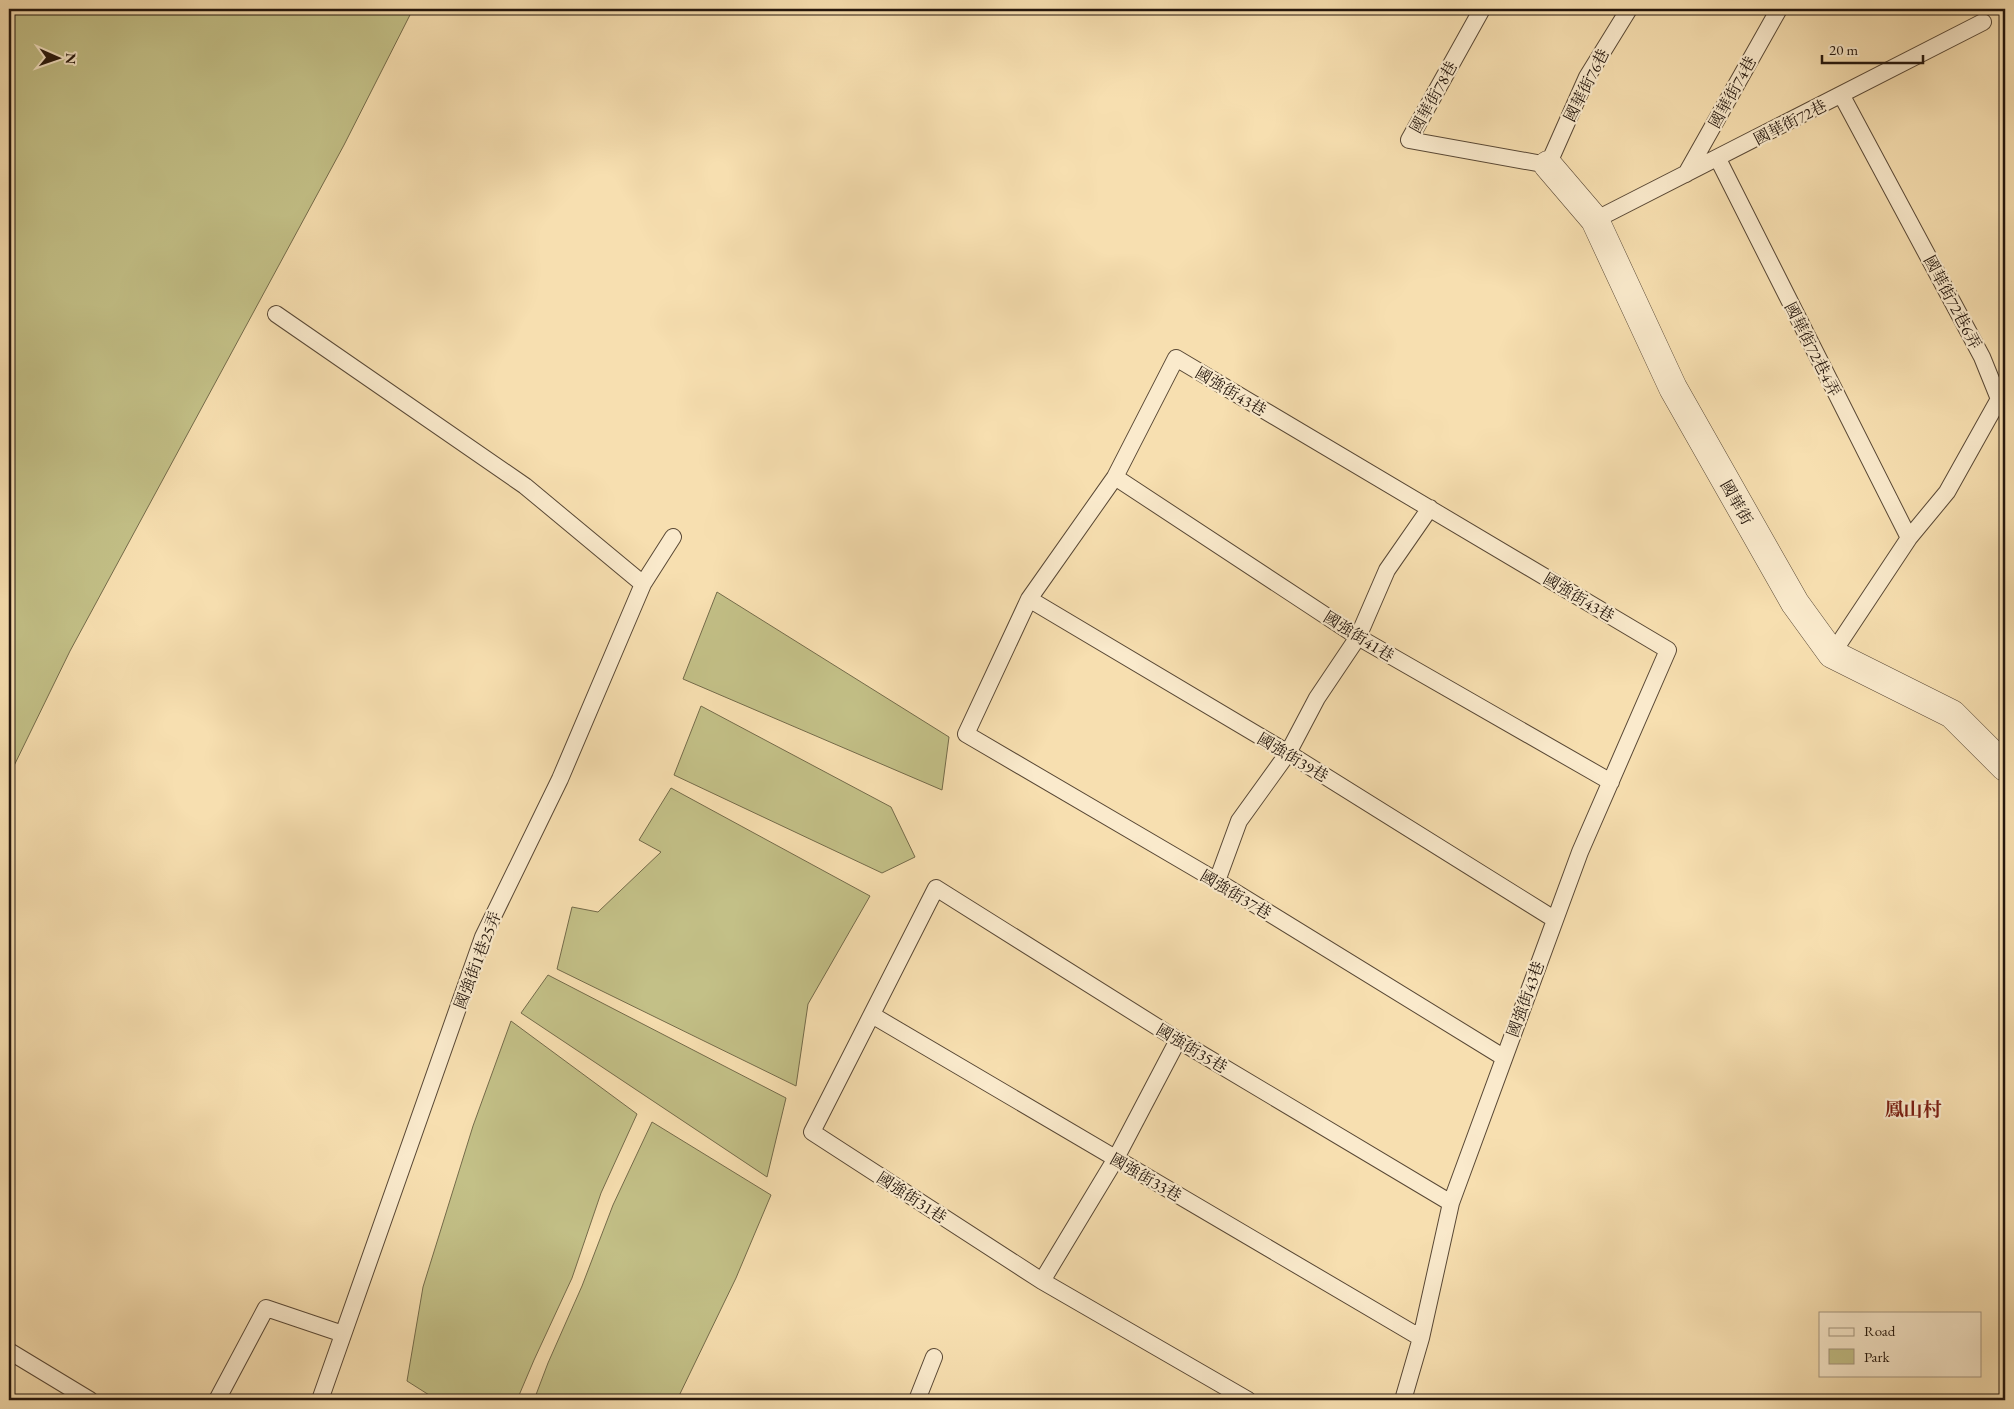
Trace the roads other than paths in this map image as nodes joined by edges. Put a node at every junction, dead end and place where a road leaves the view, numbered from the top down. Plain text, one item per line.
1 (1482, 9) edge
2 (1630, 9) edge
3 (1779, 9) edge
4 (1983, 22) dead end
5 (1842, 96) junction
6 (1718, 158) junction
7 (1548, 165) junction
8 (1686, 174) junction
9 (1595, 220) junction
10 (276, 314) dead end
11 (1115, 478) junction
12 (1430, 508) junction
13 (673, 537) dead end
14 (1909, 538) junction
15 (643, 584) junction
16 (1029, 599) junction
17 (1358, 637) junction
18 (1832, 654) junction
19 (966, 734) joint
20 (1288, 753) junction
21 (2005, 767) edge
22 (1611, 782) junction
23 (1216, 882) junction
24 (936, 888) joint
25 (1554, 919) junction
26 (872, 1015) junction
27 (1178, 1040) junction
28 (1503, 1057) junction
29 (1115, 1160) junction
30 (1451, 1203) junction
31 (1042, 1281) junction
32 (343, 1334) junction
33 (1421, 1338) junction
34 (9, 1351) edge
35 (934, 1357) dead end
36 (90, 1400) edge
37 (217, 1400) edge
38 (320, 1400) edge
39 (917, 1400) edge
40 (1248, 1400) edge
41 (1403, 1400) edge

1 - 7 lane, 國華街78巷
2 - 7 lane, 國華街76巷
3 - 8 lane, 國華街74巷
4 - 5 lane, 國華街72巷
5 - 6 lane, 國華街72巷
5 - 14 lane, 國華街72巷6弄
6 - 8 lane, 國華街72巷
6 - 14 lane, 國華街72巷4弄
7 - 9 street, 國華街
8 - 9 lane, 國華街72巷
9 - 18 street, 國華街
10 - 15 lane
11 - 12 lane, 國強街43巷
11 - 16 lane, 國強街43巷
11 - 17 lane, 國強街41巷
12 - 17 lane
12 - 22 lane, 國強街43巷
13 - 15 lane, 國強街1巷25弄
14 - 18 lane, 國華街72巷6弄
15 - 32 lane, 國強街1巷25弄
16 - 19 lane, 國強街43巷
16 - 20 lane, 國強街39巷
17 - 20 lane
17 - 22 lane, 國強街41巷
18 - 21 street, 國華街
19 - 23 lane, 國強街37巷
20 - 23 lane
20 - 25 lane, 國強街39巷
22 - 25 lane, 國強街43巷
23 - 28 lane, 國強街37巷
24 - 26 lane, 國強街31巷
24 - 27 lane, 國強街35巷
25 - 28 lane, 國強街43巷
26 - 29 lane, 國強街33巷
26 - 31 lane, 國強街31巷
27 - 29 lane
27 - 30 lane, 國強街35巷
28 - 30 lane, 國強街43巷
29 - 31 lane
29 - 33 lane, 國強街33巷
30 - 33 lane, 國強街43巷
31 - 40 lane, 國強街31巷
32 - 37 lane
32 - 38 lane, 國強街1巷25弄
33 - 41 lane, 國強街43巷
34 - 36 lane
35 - 39 lane

